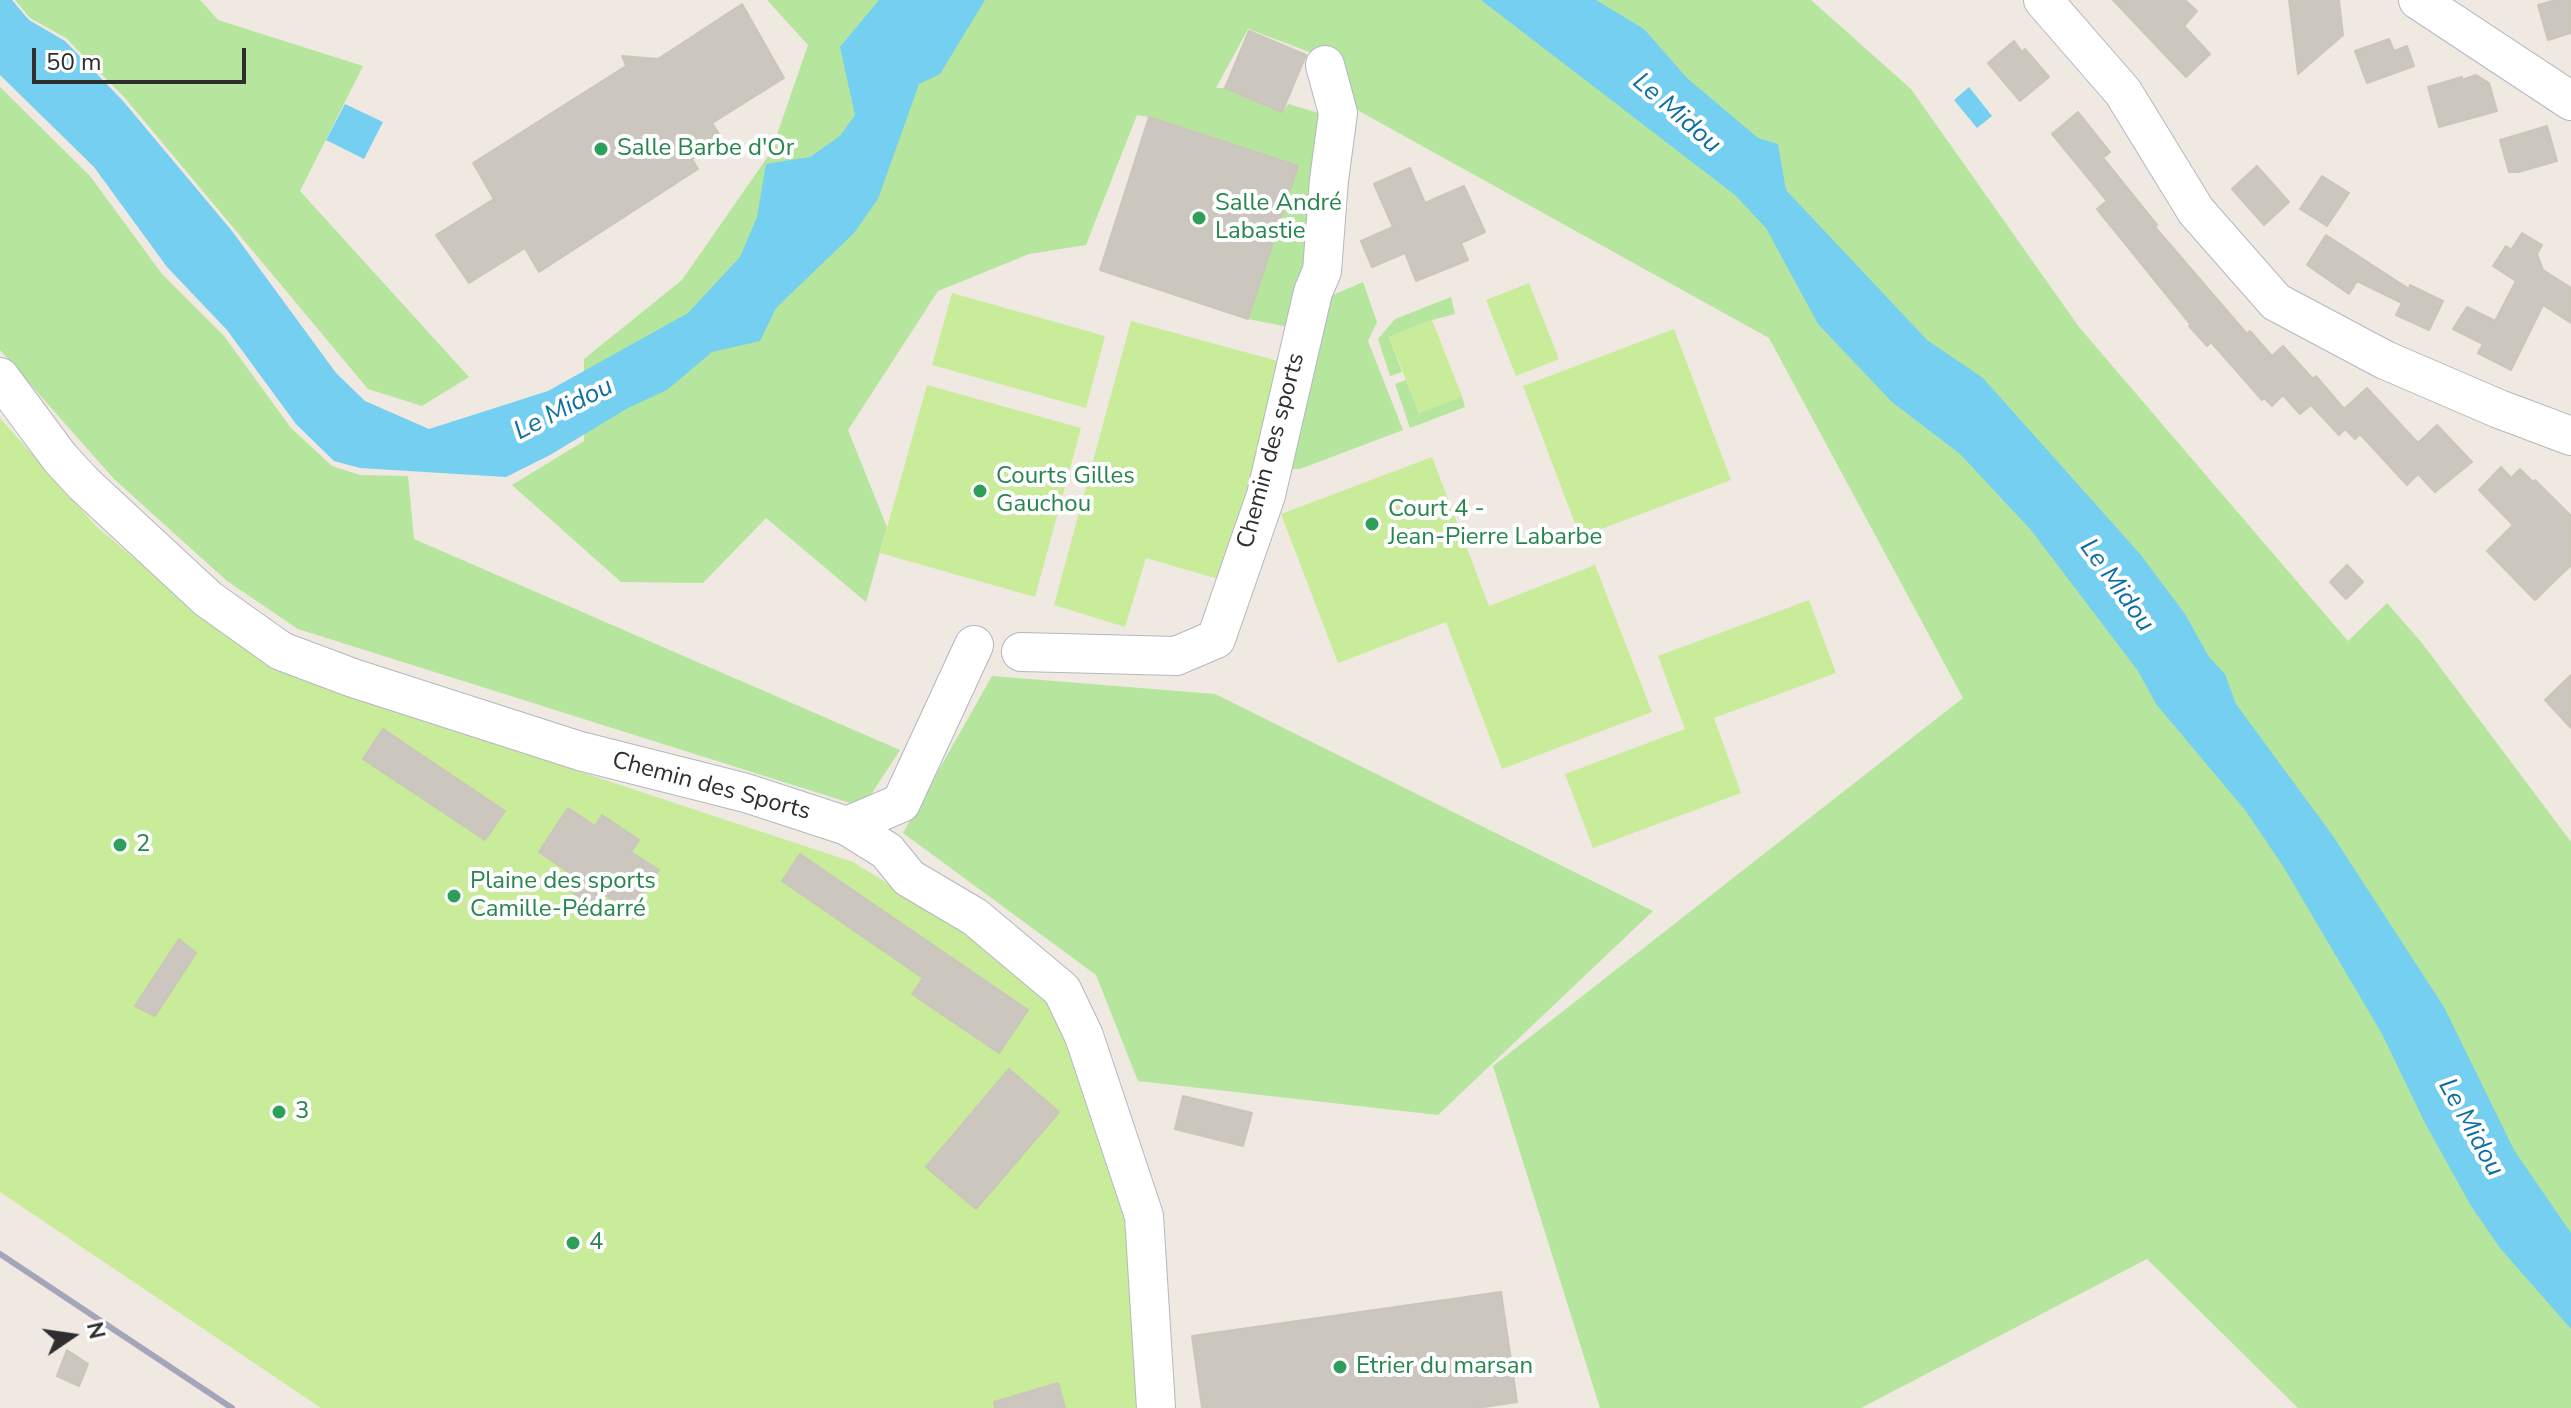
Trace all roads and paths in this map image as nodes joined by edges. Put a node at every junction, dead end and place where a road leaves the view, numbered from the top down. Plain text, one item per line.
1 (2043, 0) edge
2 (2429, 2) edge
3 (1325, 65) dead end
4 (2571, 101) edge
5 (0, 377) edge
6 (2571, 436) edge
7 (974, 645) dead end
8 (1021, 652) dead end
9 (847, 826) junction
10 (1156, 1408) edge

1 - 6 street
2 - 4 street
3 - 8 street, Chemin des sports
5 - 9 street, Chemin des Sports
7 - 9 street
9 - 10 street, Chemin des Sports

